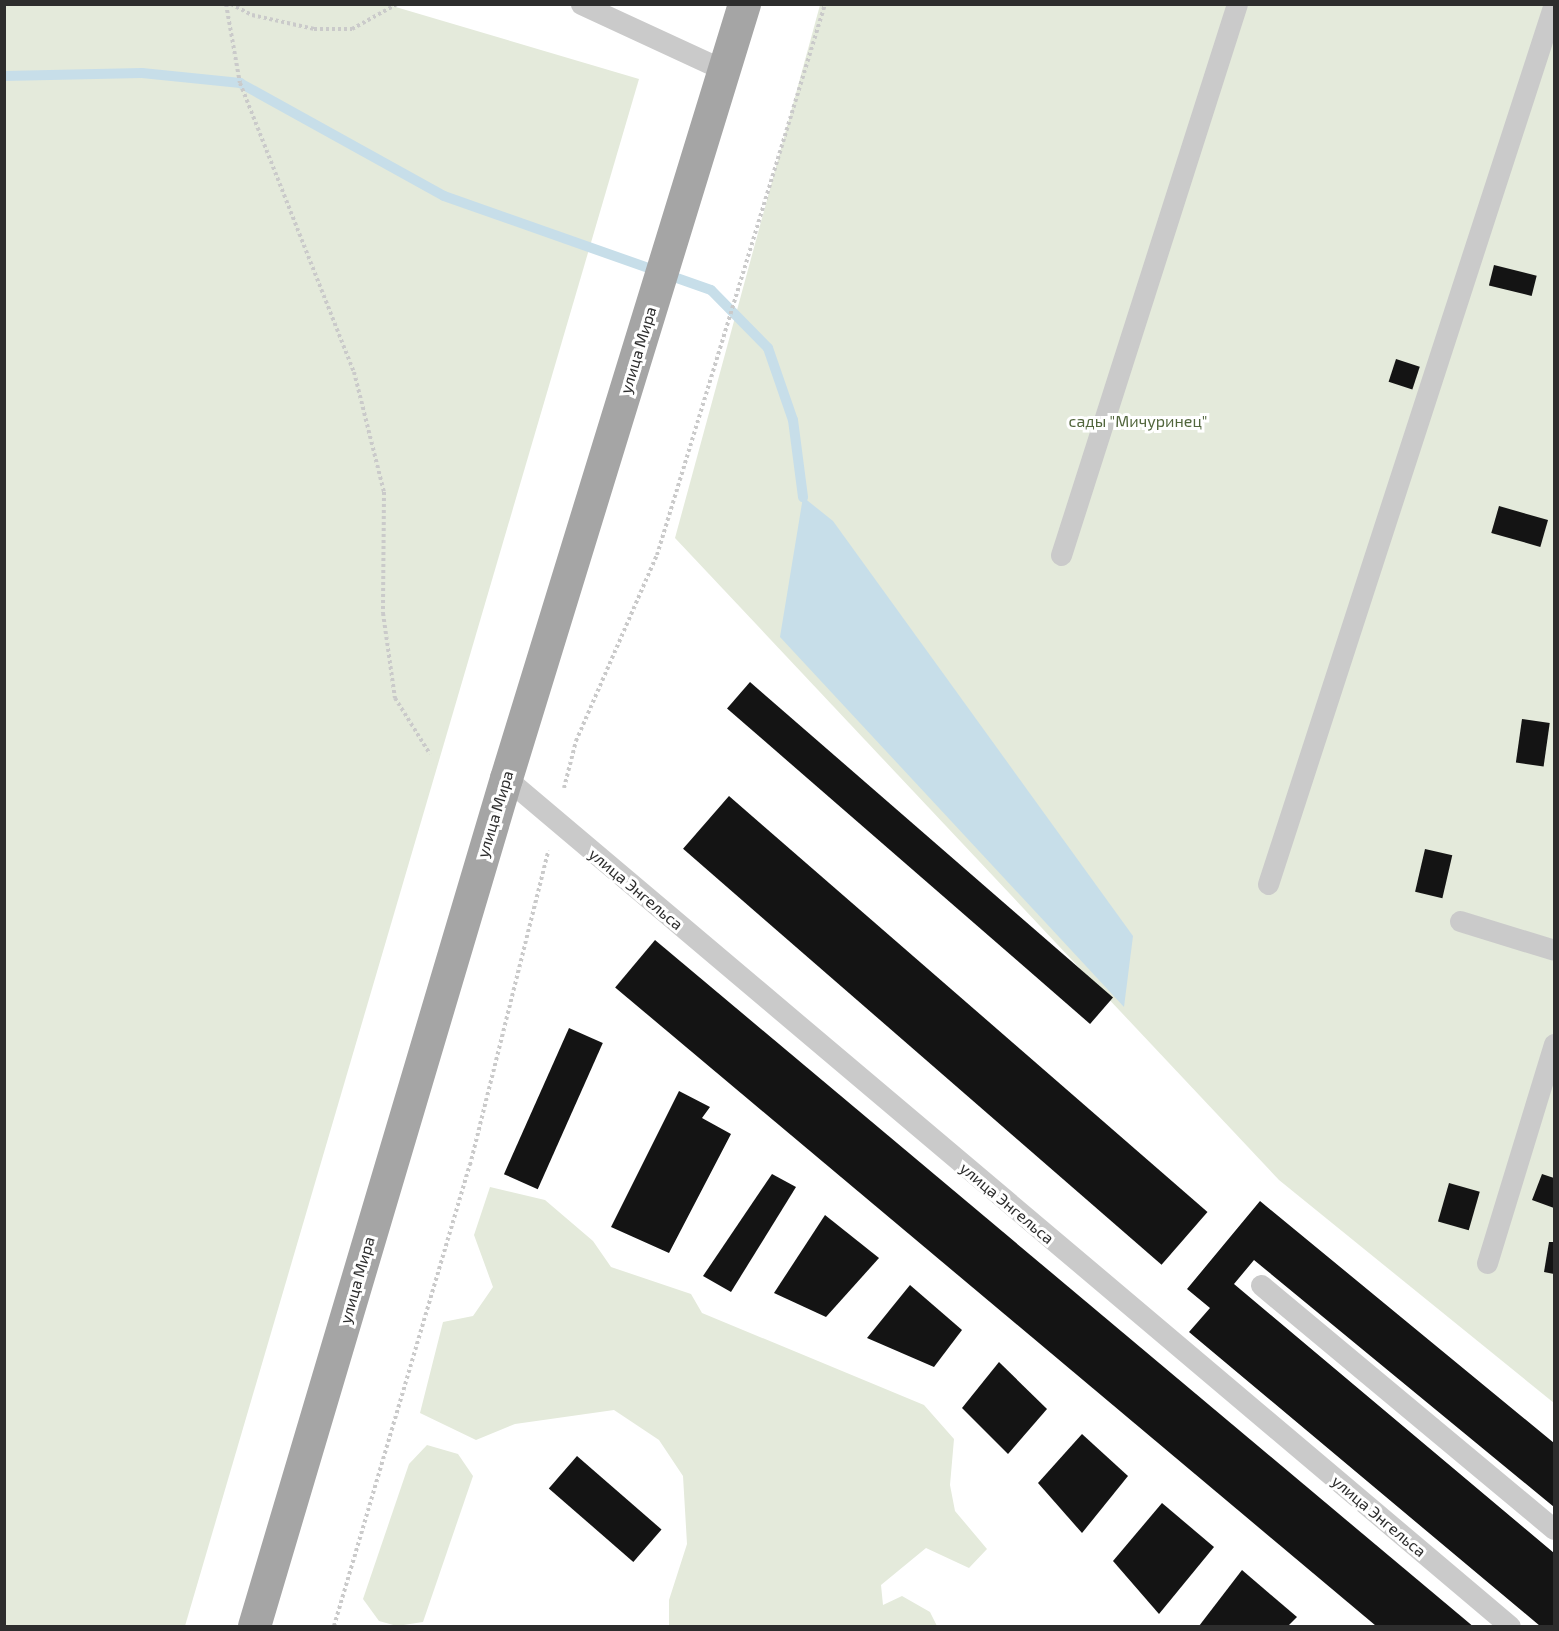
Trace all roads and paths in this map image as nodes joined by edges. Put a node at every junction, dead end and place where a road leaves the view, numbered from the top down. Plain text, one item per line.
1 (226, 4) edge
2 (231, 4) edge
3 (397, 4) edge
4 (581, 4) edge
5 (744, 4) edge
6 (1237, 4) edge
7 (1554, 4) edge
8 (724, 70) junction
9 (1061, 555) dead end
10 (430, 754) dead end
11 (506, 778) junction
12 (1268, 884) dead end
13 (1460, 921) dead end
14 (1554, 950) edge
15 (1554, 1044) edge
16 (1487, 1263) dead end
17 (1261, 1285) dead end
18 (1554, 1529) edge
19 (255, 1626) edge
20 (1510, 1626) edge

1 - 10 path
2 - 3 path
4 - 8 lane
5 - 8 main road, улица Мира
6 - 9 lane
7 - 12 lane
8 - 11 main road, улица Мира
11 - 19 main road, улица Мира
11 - 20 lane, улица Энгельса
13 - 14 lane
15 - 16 lane
17 - 18 lane

